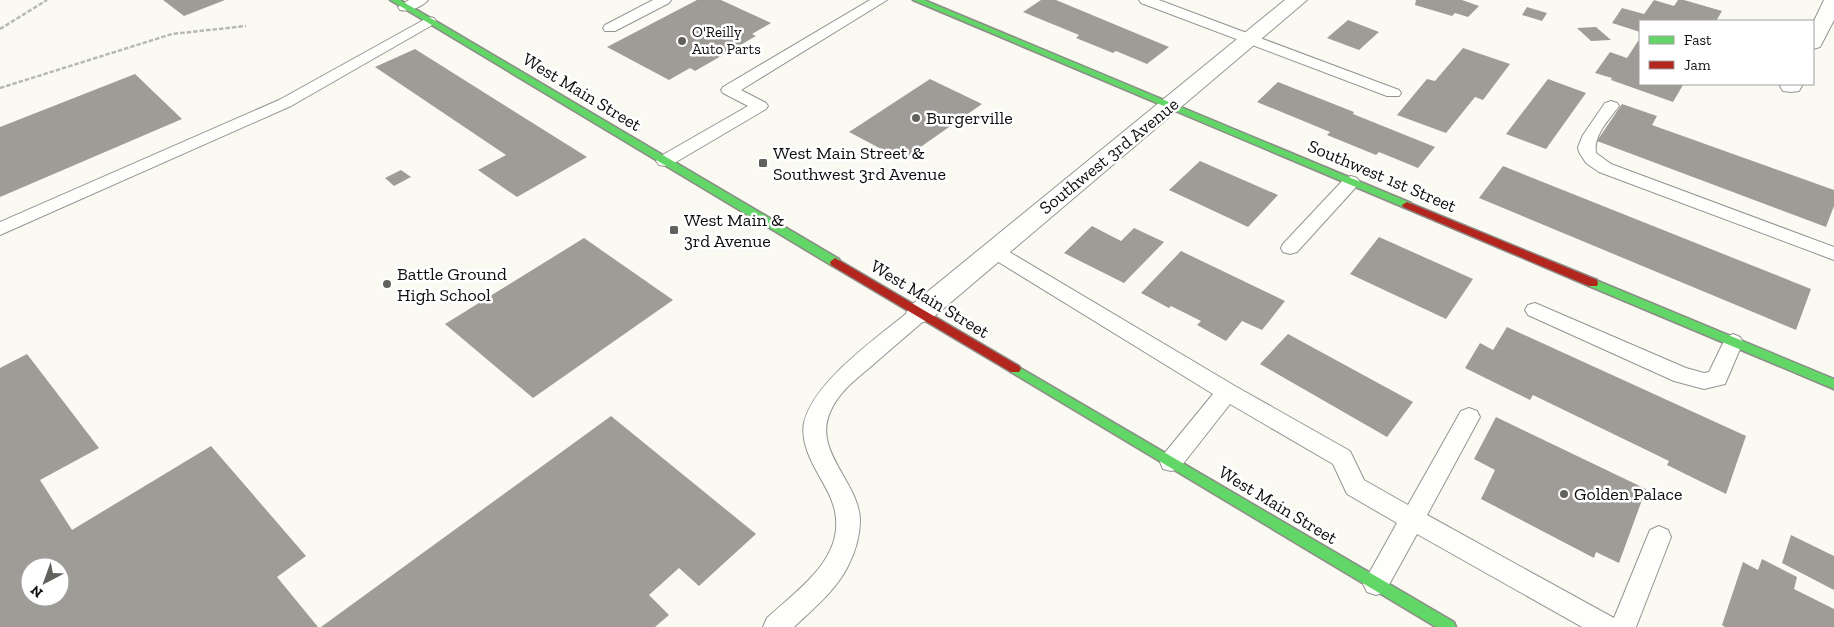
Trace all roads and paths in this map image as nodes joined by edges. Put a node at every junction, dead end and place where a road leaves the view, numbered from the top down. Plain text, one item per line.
1 (47, 0) edge
2 (421, 0) edge
3 (664, 0) edge
4 (880, 0) edge
5 (917, 0) edge
6 (1146, 0) edge
7 (1297, 0) edge
8 (1834, 0) edge
9 (399, 3) edge
10 (430, 21) junction
11 (246, 26) dead end
12 (610, 28) dead end
13 (0, 29) edge
14 (1251, 39) junction
15 (1814, 41) edge
16 (0, 88) edge
17 (1393, 92) dead end
18 (1170, 106) junction
19 (1611, 106) dead end
20 (665, 161) junction
21 (1351, 182) junction
22 (0, 229) edge
23 (1290, 248) dead end
24 (994, 251) junction
25 (1834, 254) edge
26 (1535, 310) dead end
27 (920, 313) junction
28 (1733, 342) junction
29 (1834, 384) edge
30 (1227, 392) junction
31 (1469, 417) dead end
32 (1171, 462) junction
33 (1412, 520) junction
34 (1659, 537) dead end
35 (1376, 584) junction
36 (776, 627) edge
37 (1449, 627) edge
38 (1606, 627) edge
39 (1623, 627) edge

1 - 13 path
2 - 9 lane
3 - 12 lane
4 - 20 lane
5 - 18 main road, Southwest 1st Street
6 - 14 lane
7 - 14 street, Southwest 3rd Avenue
8 - 15 street
9 - 10 main road, West Main Street
10 - 20 main road, West Main Street
10 - 22 lane
11 - 16 path
14 - 17 lane
14 - 18 street, Southwest 3rd Avenue
18 - 21 main road, Southwest 1st Street
18 - 24 street, Southwest 3rd Avenue
19 - 25 lane
20 - 27 main road, West Main Street
21 - 23 lane
21 - 28 main road, Southwest 1st Street
24 - 27 street, Southwest 3rd Avenue
24 - 30 lane
26 - 28 lane
27 - 32 main road, West Main Street
27 - 36 lane
28 - 29 main road, Southwest 1st Street
30 - 32 lane
30 - 33 lane
31 - 33 lane
32 - 35 main road, West Main Street
33 - 35 lane
33 - 38 lane
34 - 39 lane
35 - 37 main road, West Main Street

